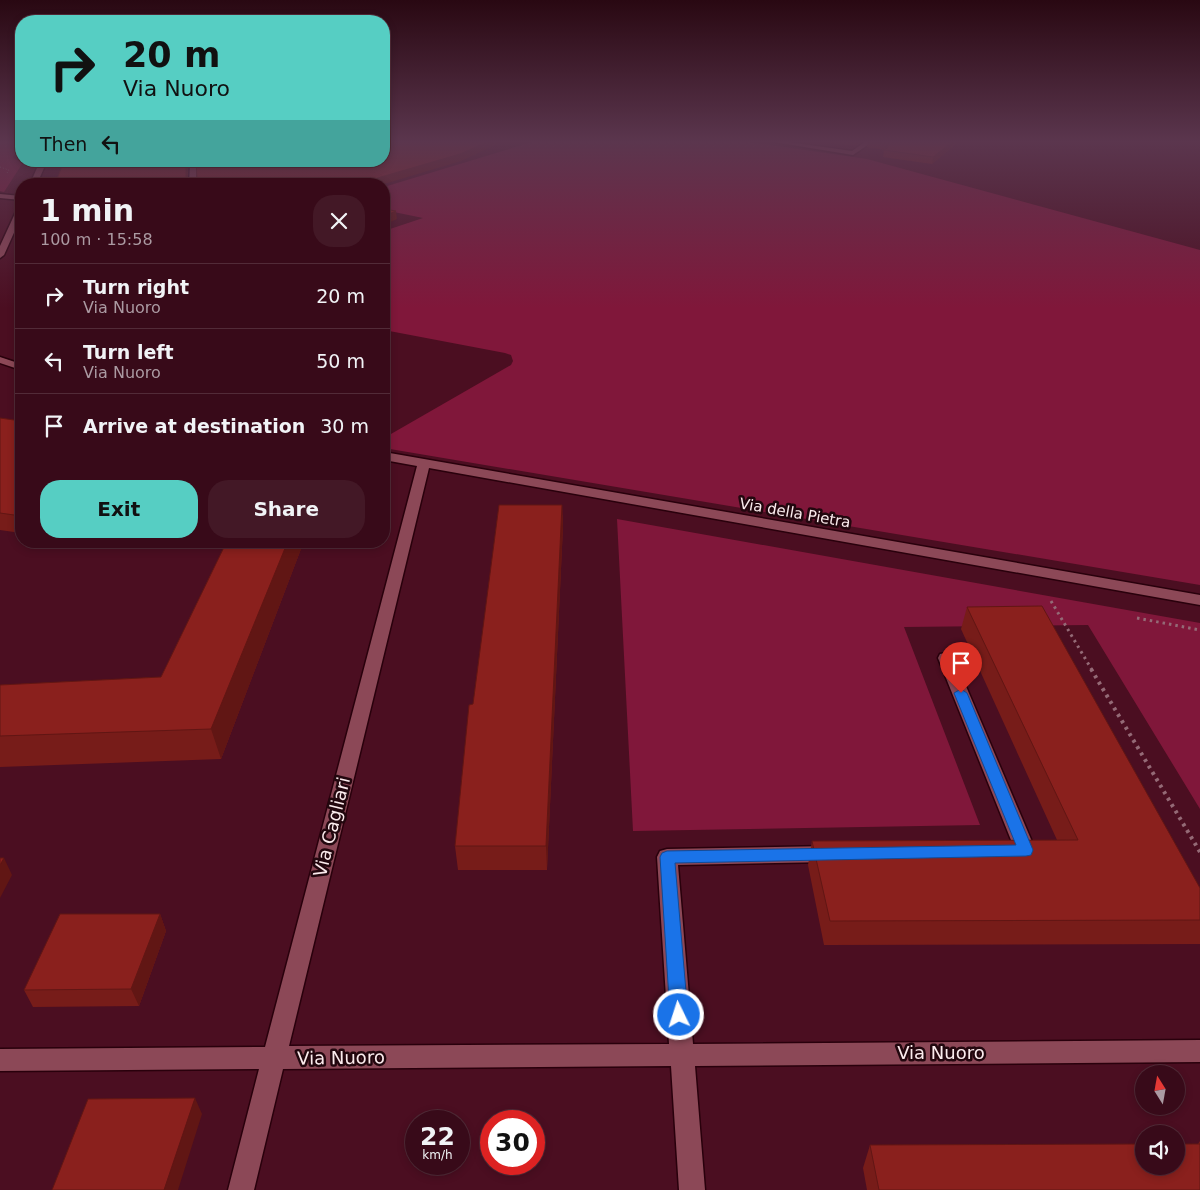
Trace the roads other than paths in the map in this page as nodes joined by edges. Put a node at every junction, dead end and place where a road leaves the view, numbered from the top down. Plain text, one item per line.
1 (15, 222) edge
2 (0, 256) edge
3 (0, 360) edge
4 (15, 365) edge
5 (390, 457) edge
6 (424, 464) junction
7 (1200, 600) edge
8 (946, 658) dead end
9 (996, 851) edge
10 (846, 854) edge
11 (1200, 1051) edge
12 (682, 1054) junction
13 (274, 1058) junction
14 (0, 1060) edge
15 (241, 1190) edge
16 (692, 1190) edge

1 - 2 street
3 - 4 street
5 - 6 street, Via della Pietra
6 - 7 street, Via della Pietra
6 - 13 street, Via Cagliari
8 - 9 street
10 - 12 street
11 - 12 street, Via Nuoro
12 - 13 street, Via Nuoro
12 - 16 street
13 - 14 street, Via Nuoro
13 - 15 street, Via Cagliari

